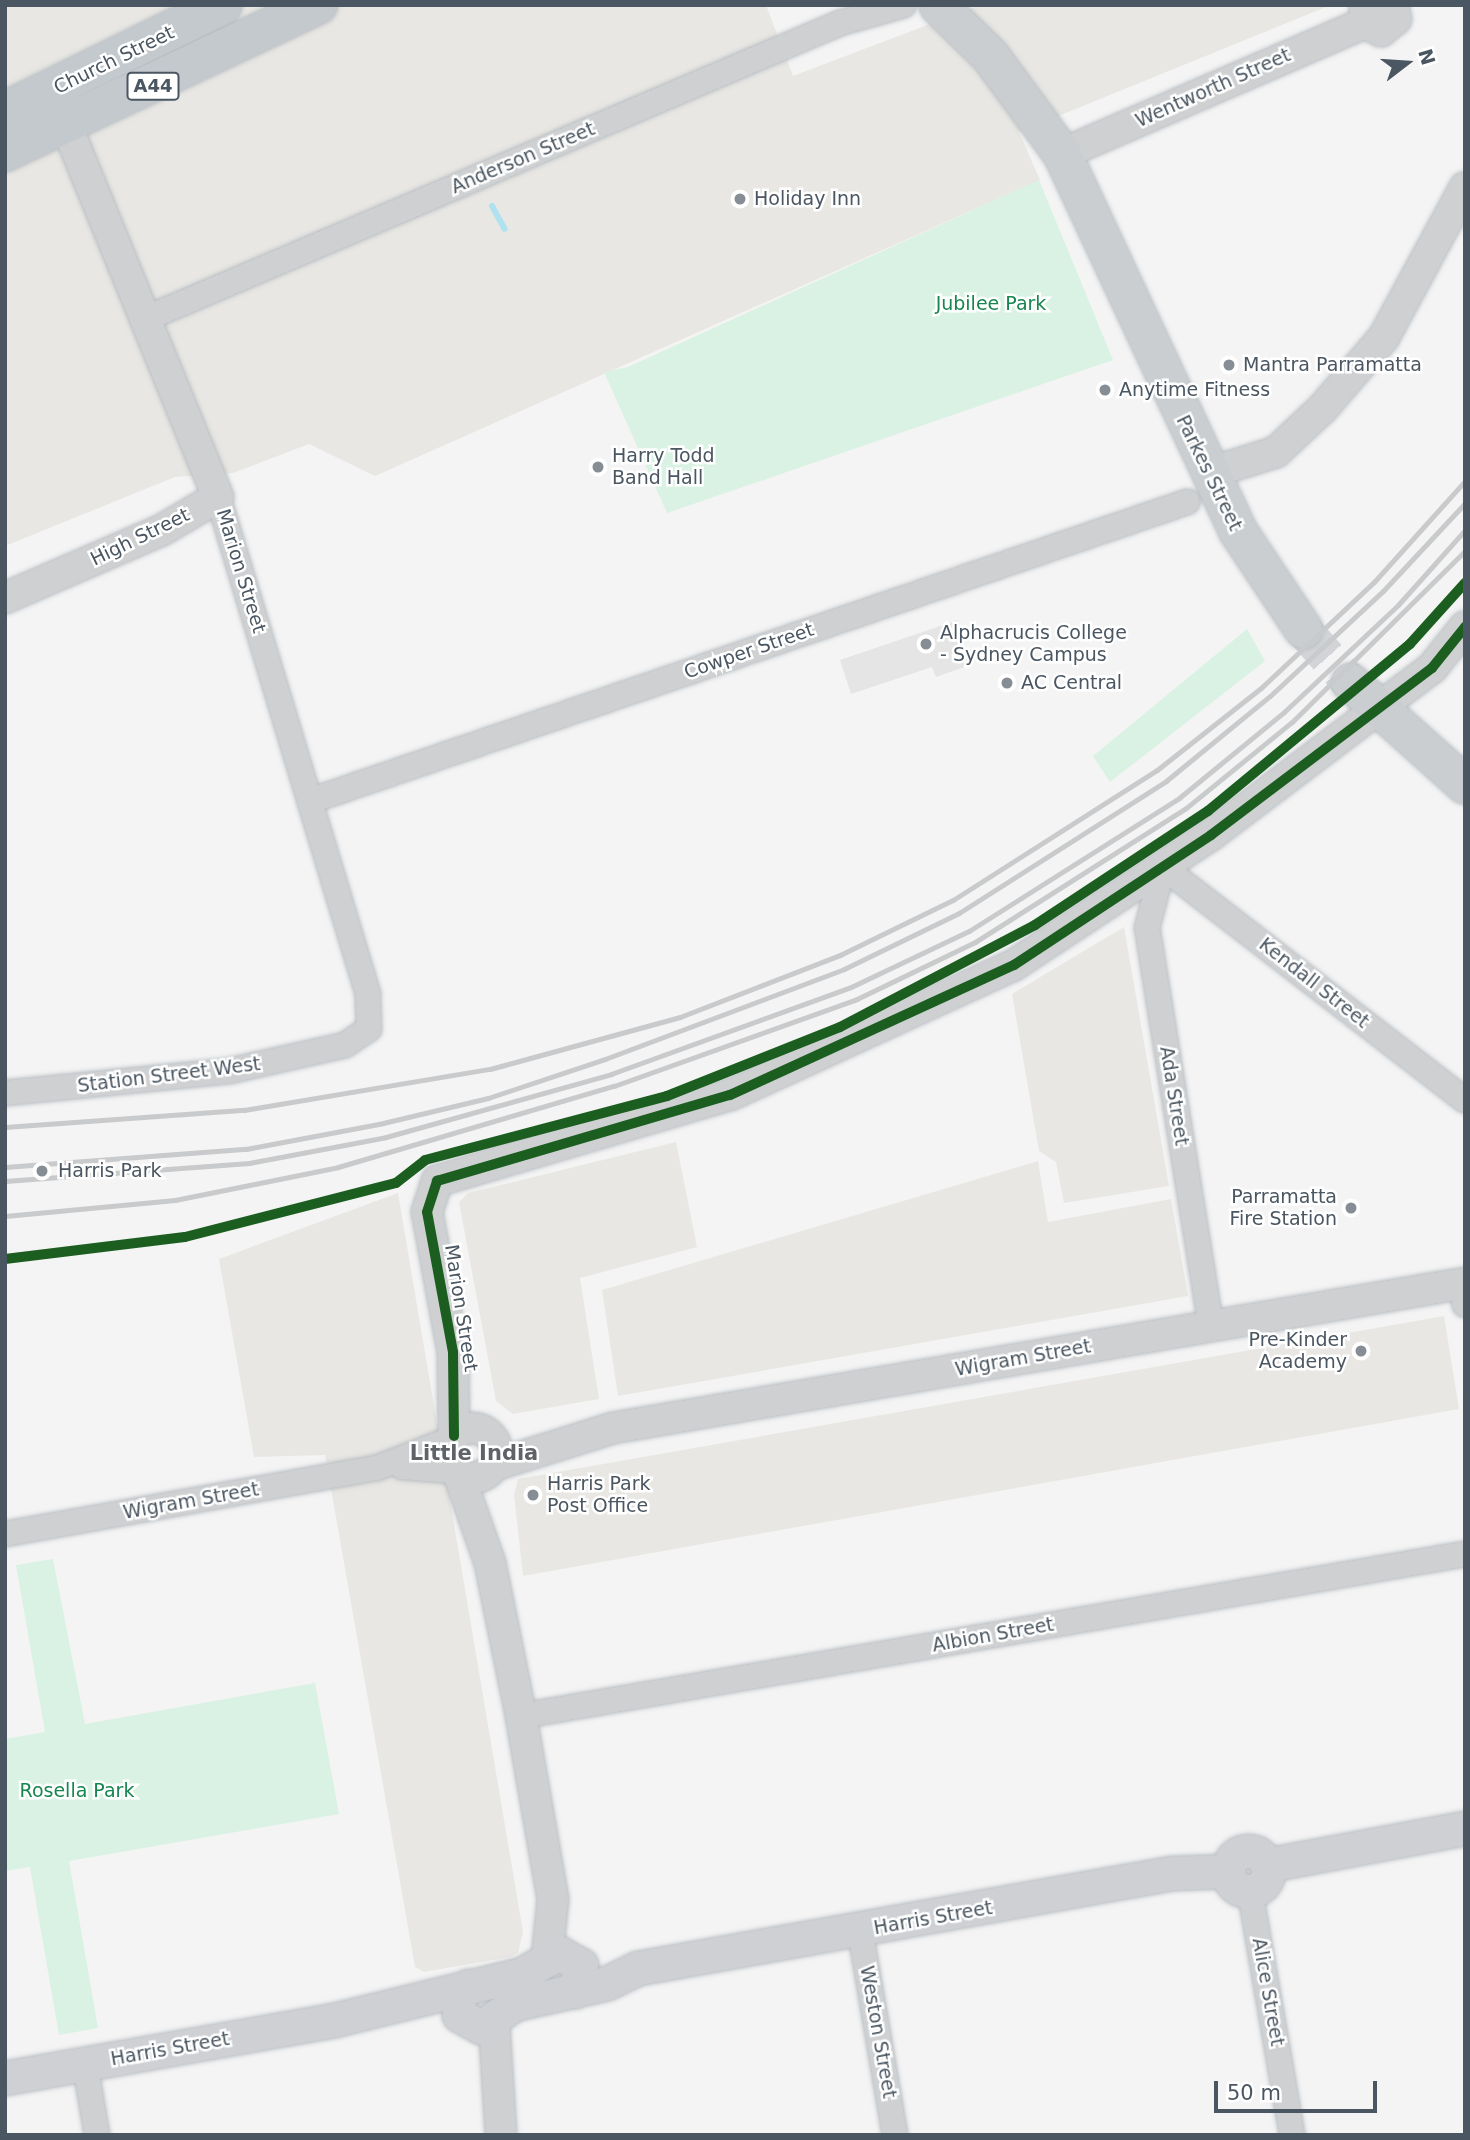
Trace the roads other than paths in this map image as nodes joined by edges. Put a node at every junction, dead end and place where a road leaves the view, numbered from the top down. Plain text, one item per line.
1 (222, 5) edge
2 (318, 5) edge
3 (860, 5) edge
4 (904, 5) edge
5 (938, 5) edge
6 (972, 5) edge
7 (1403, 10) edge
8 (1365, 14) edge
9 (840, 23) junction
10 (239, 44) junction
11 (53, 90) junction
12 (5, 111) edge
13 (66, 127) junction
14 (5, 152) edge
15 (1062, 155) junction
16 (1465, 187) edge
17 (145, 319) junction
18 (1209, 473) junction
19 (218, 497) junction
20 (1187, 502) dead end
21 (5, 576) edge
22 (5, 598) edge
23 (1465, 627) edge
24 (1303, 629) tunnel mouth
25 (1350, 681) tunnel mouth
26 (1380, 708) junction
27 (1465, 785) edge
28 (310, 801) junction
29 (1163, 867) junction
30 (369, 1029) joint
31 (5, 1093) edge
32 (1465, 1100) edge
33 (1464, 1290) edge
34 (1211, 1326) junction
35 (471, 1453) junction
36 (5, 1534) edge
37 (1465, 1554) edge
38 (521, 1716) junction
39 (1465, 1828) edge
40 (1248, 1876) junction
41 (860, 1930) junction
42 (567, 1966) junction
43 (471, 2011) junction
44 (85, 2064) junction
45 (5, 2078) edge
46 (97, 2135) edge
47 (501, 2135) edge
48 (895, 2135) edge
49 (1292, 2135) edge

1 - 10 street
1 - 11 highway, Church Street / A44
2 - 10 highway, Church Street / A44
3 - 9 street
4 - 9 street, Anderson Street
5 - 15 main road, Parkes Street
6 - 15 main road, Parkes Street
7 - 8 street, Wentworth Street
8 - 15 street, Wentworth Street
9 - 17 street, Anderson Street
10 - 13 highway, Church Street / A44
11 - 12 highway, Church Street / A44
11 - 13 street, Marion Street
13 - 14 highway, Church Street / A44
13 - 17 street, Marion Street
15 - 18 main road, Parkes Street
16 - 18 street
17 - 19 street, Marion Street
18 - 24 main road, Parkes Street
19 - 21 street, High Street
19 - 22 street, High Street
19 - 28 street, Marion Street
20 - 28 street, Cowper Street
23 - 26 street
25 - 26 main road
26 - 27 main road
26 - 29 street
28 - 30 street, Marion Street
29 - 32 street, Kendall Street
29 - 34 street, Ada Street
29 - 35 street, Marion Street
30 - 31 street, Station Street West
33 - 34 street, Wigram Street
34 - 35 street, Wigram Street
35 - 36 street, Wigram Street
35 - 38 street, Marion Street
37 - 38 street, Albion Street
38 - 42 street, Marion Street
39 - 40 main road, Harris Street
40 - 41 main road, Harris Street
40 - 49 street, Alice Street
41 - 42 main road, Harris Street
41 - 48 street, Weston Street
42 - 43 main road, Harris Street
43 - 44 main road, Harris Street
43 - 47 street
44 - 45 main road, Harris Street
44 - 46 street

